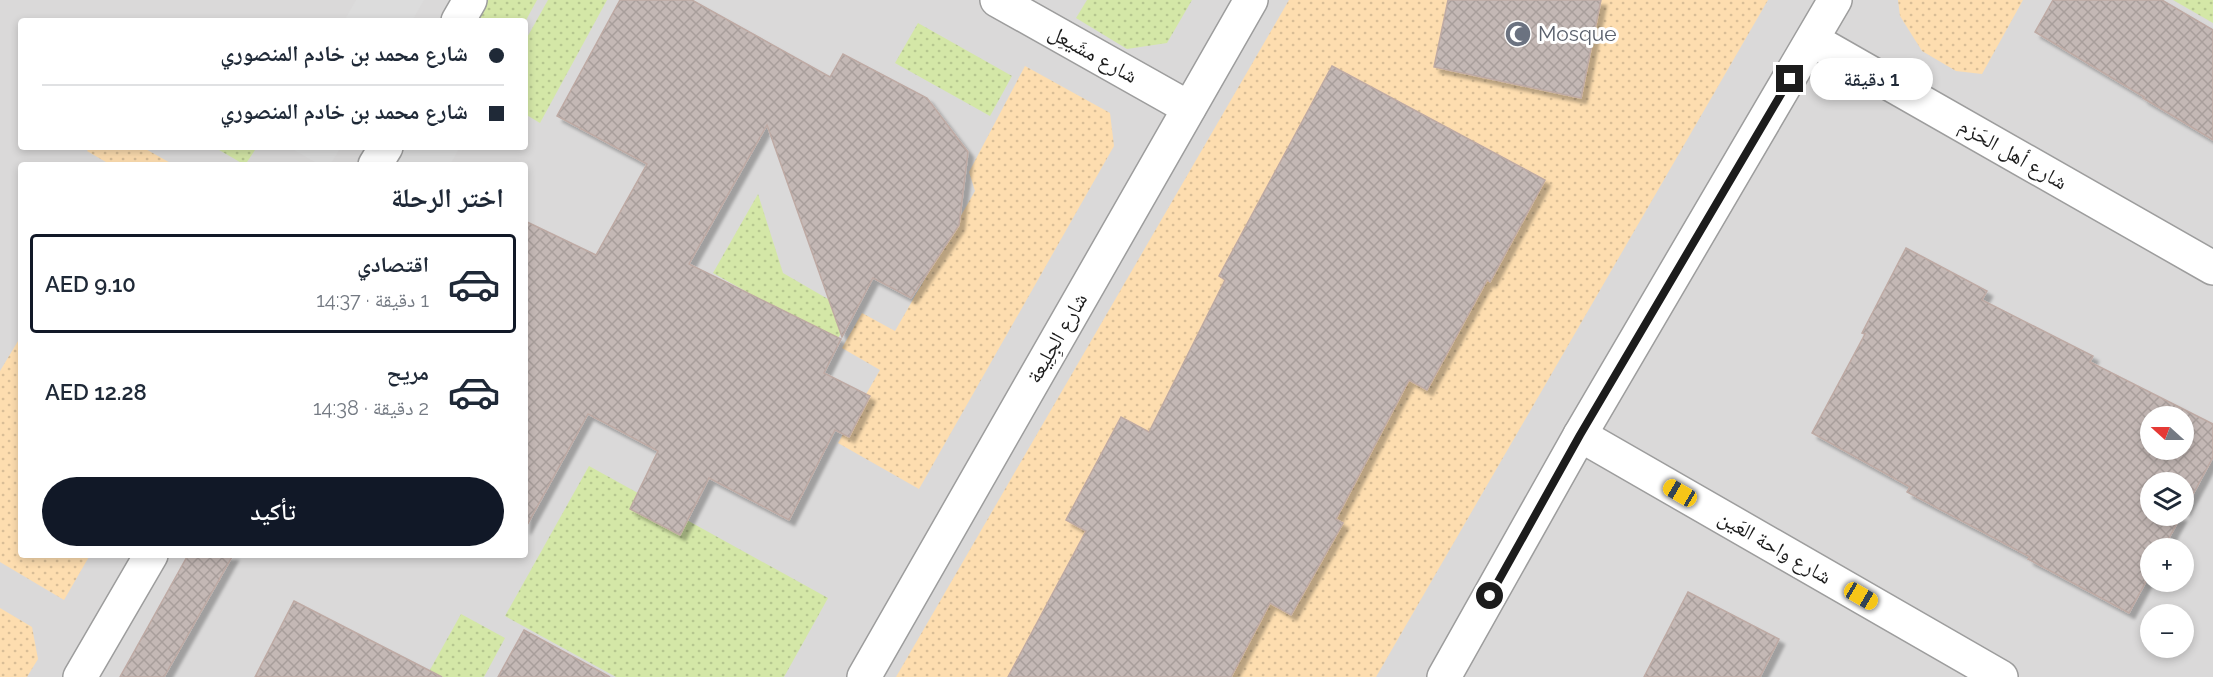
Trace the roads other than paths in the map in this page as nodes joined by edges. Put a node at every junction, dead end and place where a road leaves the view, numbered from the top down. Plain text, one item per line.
1 (471, 0) edge
2 (997, 0) edge
3 (1251, 0) edge
4 (1835, 0) edge
5 (460, 18) edge
6 (1813, 40) junction
7 (1189, 108) junction
8 (2213, 268) edge
9 (1580, 435) junction
10 (149, 558) edge
11 (80, 677) edge
12 (864, 677) edge
13 (1444, 677) edge
14 (2001, 677) edge

1 - 5 street
2 - 7 street, شارع مشَيعِل
3 - 7 street, شارع الجِلِيعة
4 - 6 street
6 - 8 street, شارع أهل الحَزم
6 - 9 street
7 - 12 street, شارع الجِلِيعة
9 - 13 street
9 - 14 street, شارع واحة العَين
10 - 11 street

